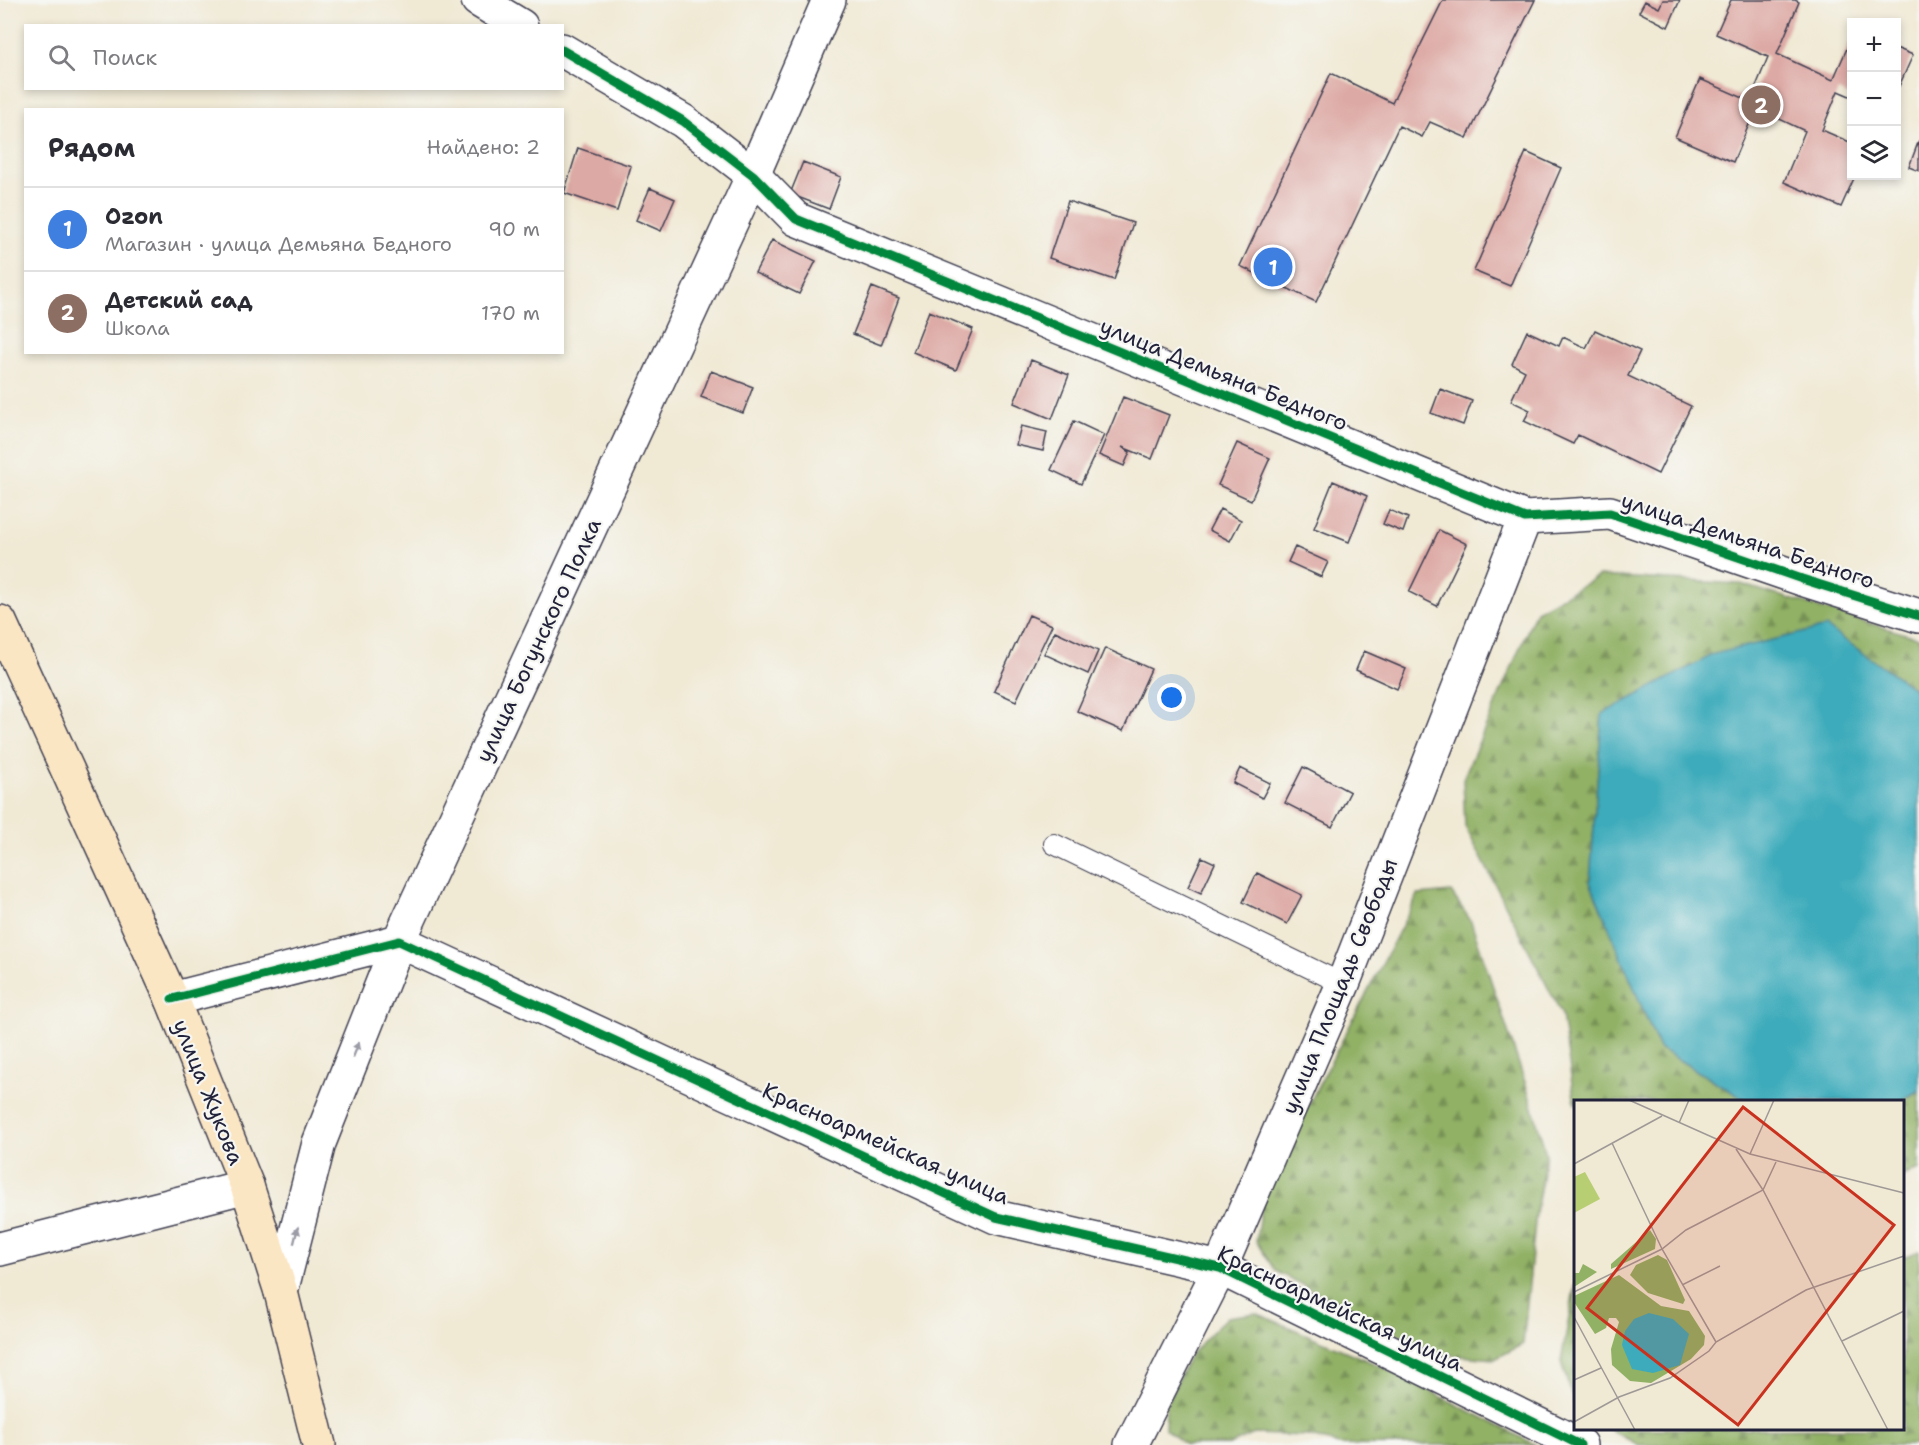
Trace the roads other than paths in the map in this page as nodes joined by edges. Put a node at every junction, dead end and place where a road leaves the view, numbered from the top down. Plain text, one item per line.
1 (478, 0) edge
2 (829, 0) edge
3 (518, 24) edge
4 (564, 51) edge
5 (753, 175) junction
6 (1524, 518) junction
7 (1919, 616) edge
8 (0, 622) edge
9 (1054, 844) dead end
10 (399, 941) junction
11 (1343, 984) junction
12 (172, 999) junction
13 (247, 1186) junction
14 (0, 1249) edge
15 (1220, 1268) junction
16 (281, 1292) junction
17 (319, 1445) edge
18 (1131, 1445) edge
19 (1580, 1445) edge

1 - 3 street
2 - 5 street, улица Богунского Полка
4 - 5 street, улица Демьяна Бедного
5 - 6 street, улица Демьяна Бедного
5 - 10 street, улица Богунского Полка
6 - 7 street, улица Демьяна Бедного
6 - 11 street, улица Площадь Свободы
8 - 12 main road, улица Жукова
9 - 11 lane
10 - 12 street
10 - 15 street, Красноармейская улица
16 -> 10 street, улица Богунского Полка
11 - 15 street, улица Площадь Свободы
12 - 13 main road, улица Жукова
13 - 14 street
13 - 16 main road, улица Жукова
15 - 18 street, улица Площадь Свободы
15 - 19 street, Красноармейская улица
16 - 17 main road, улица Жукова

